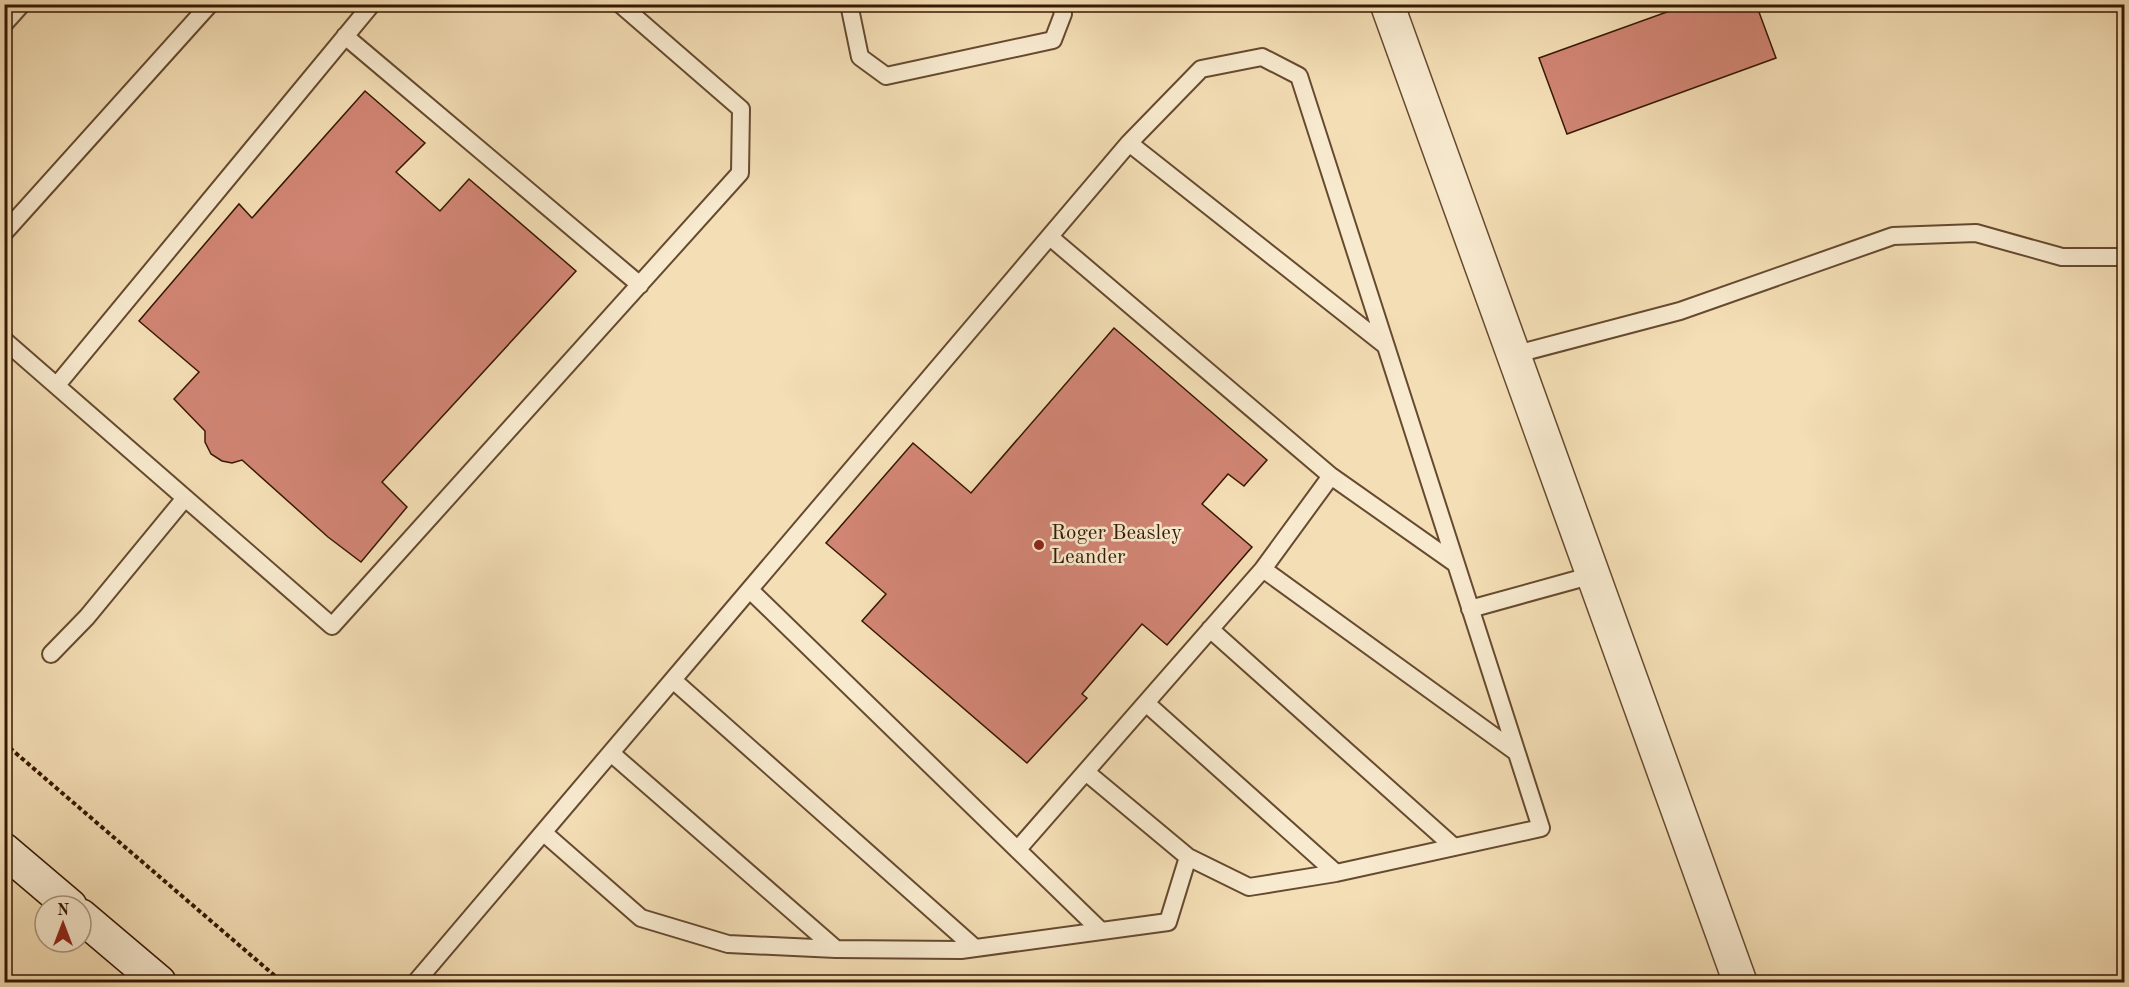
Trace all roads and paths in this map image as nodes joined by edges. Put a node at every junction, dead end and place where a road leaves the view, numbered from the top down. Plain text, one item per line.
1 (22, 4) edge
2 (210, 4) edge
3 (372, 4) edge
4 (620, 4) edge
5 (849, 4) edge
6 (1060, 4) edge
7 (1387, 4) edge
8 (4, 24) edge
9 (345, 36) junction
10 (1129, 143) junction
11 (4, 233) edge
12 (1050, 237) junction
13 (2124, 257) edge
14 (640, 285) junction
15 (4, 340) edge
16 (1386, 346) junction
17 (1514, 355) junction
18 (57, 386) junction
19 (1331, 476) junction
20 (185, 498) junction
21 (1456, 564) junction
22 (1263, 569) junction
23 (1593, 575) junction
24 (750, 590) junction
25 (1470, 609) junction
26 (1210, 630) junction
27 (51, 654) dead end
28 (673, 680) junction
29 (1146, 703) junction
30 (4, 743) edge
31 (1516, 752) junction
32 (611, 753) junction
33 (1086, 771) junction
34 (543, 833) junction
35 (1454, 847) junction
36 (1018, 849) junction
37 (4, 850) edge
38 (1188, 857) junction
39 (1336, 873) junction
40 (56, 894) edge
41 (93, 926) edge
42 (1100, 930) junction
43 (975, 948) junction
44 (836, 949) junction
45 (159, 982) edge
46 (282, 982) edge
47 (416, 982) edge
48 (1740, 982) edge

1 - 8 lane
2 - 11 lane
3 - 9 lane
4 - 14 lane
5 - 6 lane
7 - 17 street
9 - 14 lane
9 - 18 lane
10 - 12 lane
10 - 16 lane
10 - 16 lane
12 - 19 lane
12 - 24 lane
13 - 17 lane
14 - 20 lane
15 - 18 lane
16 - 21 lane
17 - 23 street
18 - 20 lane
19 - 21 lane
19 - 22 lane
20 - 27 lane
21 - 25 lane
22 - 26 lane
22 - 31 lane
23 - 25 lane
23 - 48 street
24 - 28 lane
24 - 36 lane
25 - 31 lane
26 - 29 lane
26 - 35 lane
28 - 32 lane
28 - 43 lane
29 - 33 lane
29 - 39 lane
30 - 46 path
31 - 35 lane
32 - 34 lane
32 - 44 lane
33 - 36 lane
33 - 38 lane
34 - 44 lane
34 - 47 lane
35 - 39 lane
36 - 42 lane
37 - 40 street
38 - 39 lane
38 - 42 lane
41 - 45 street
42 - 43 lane
43 - 44 lane

